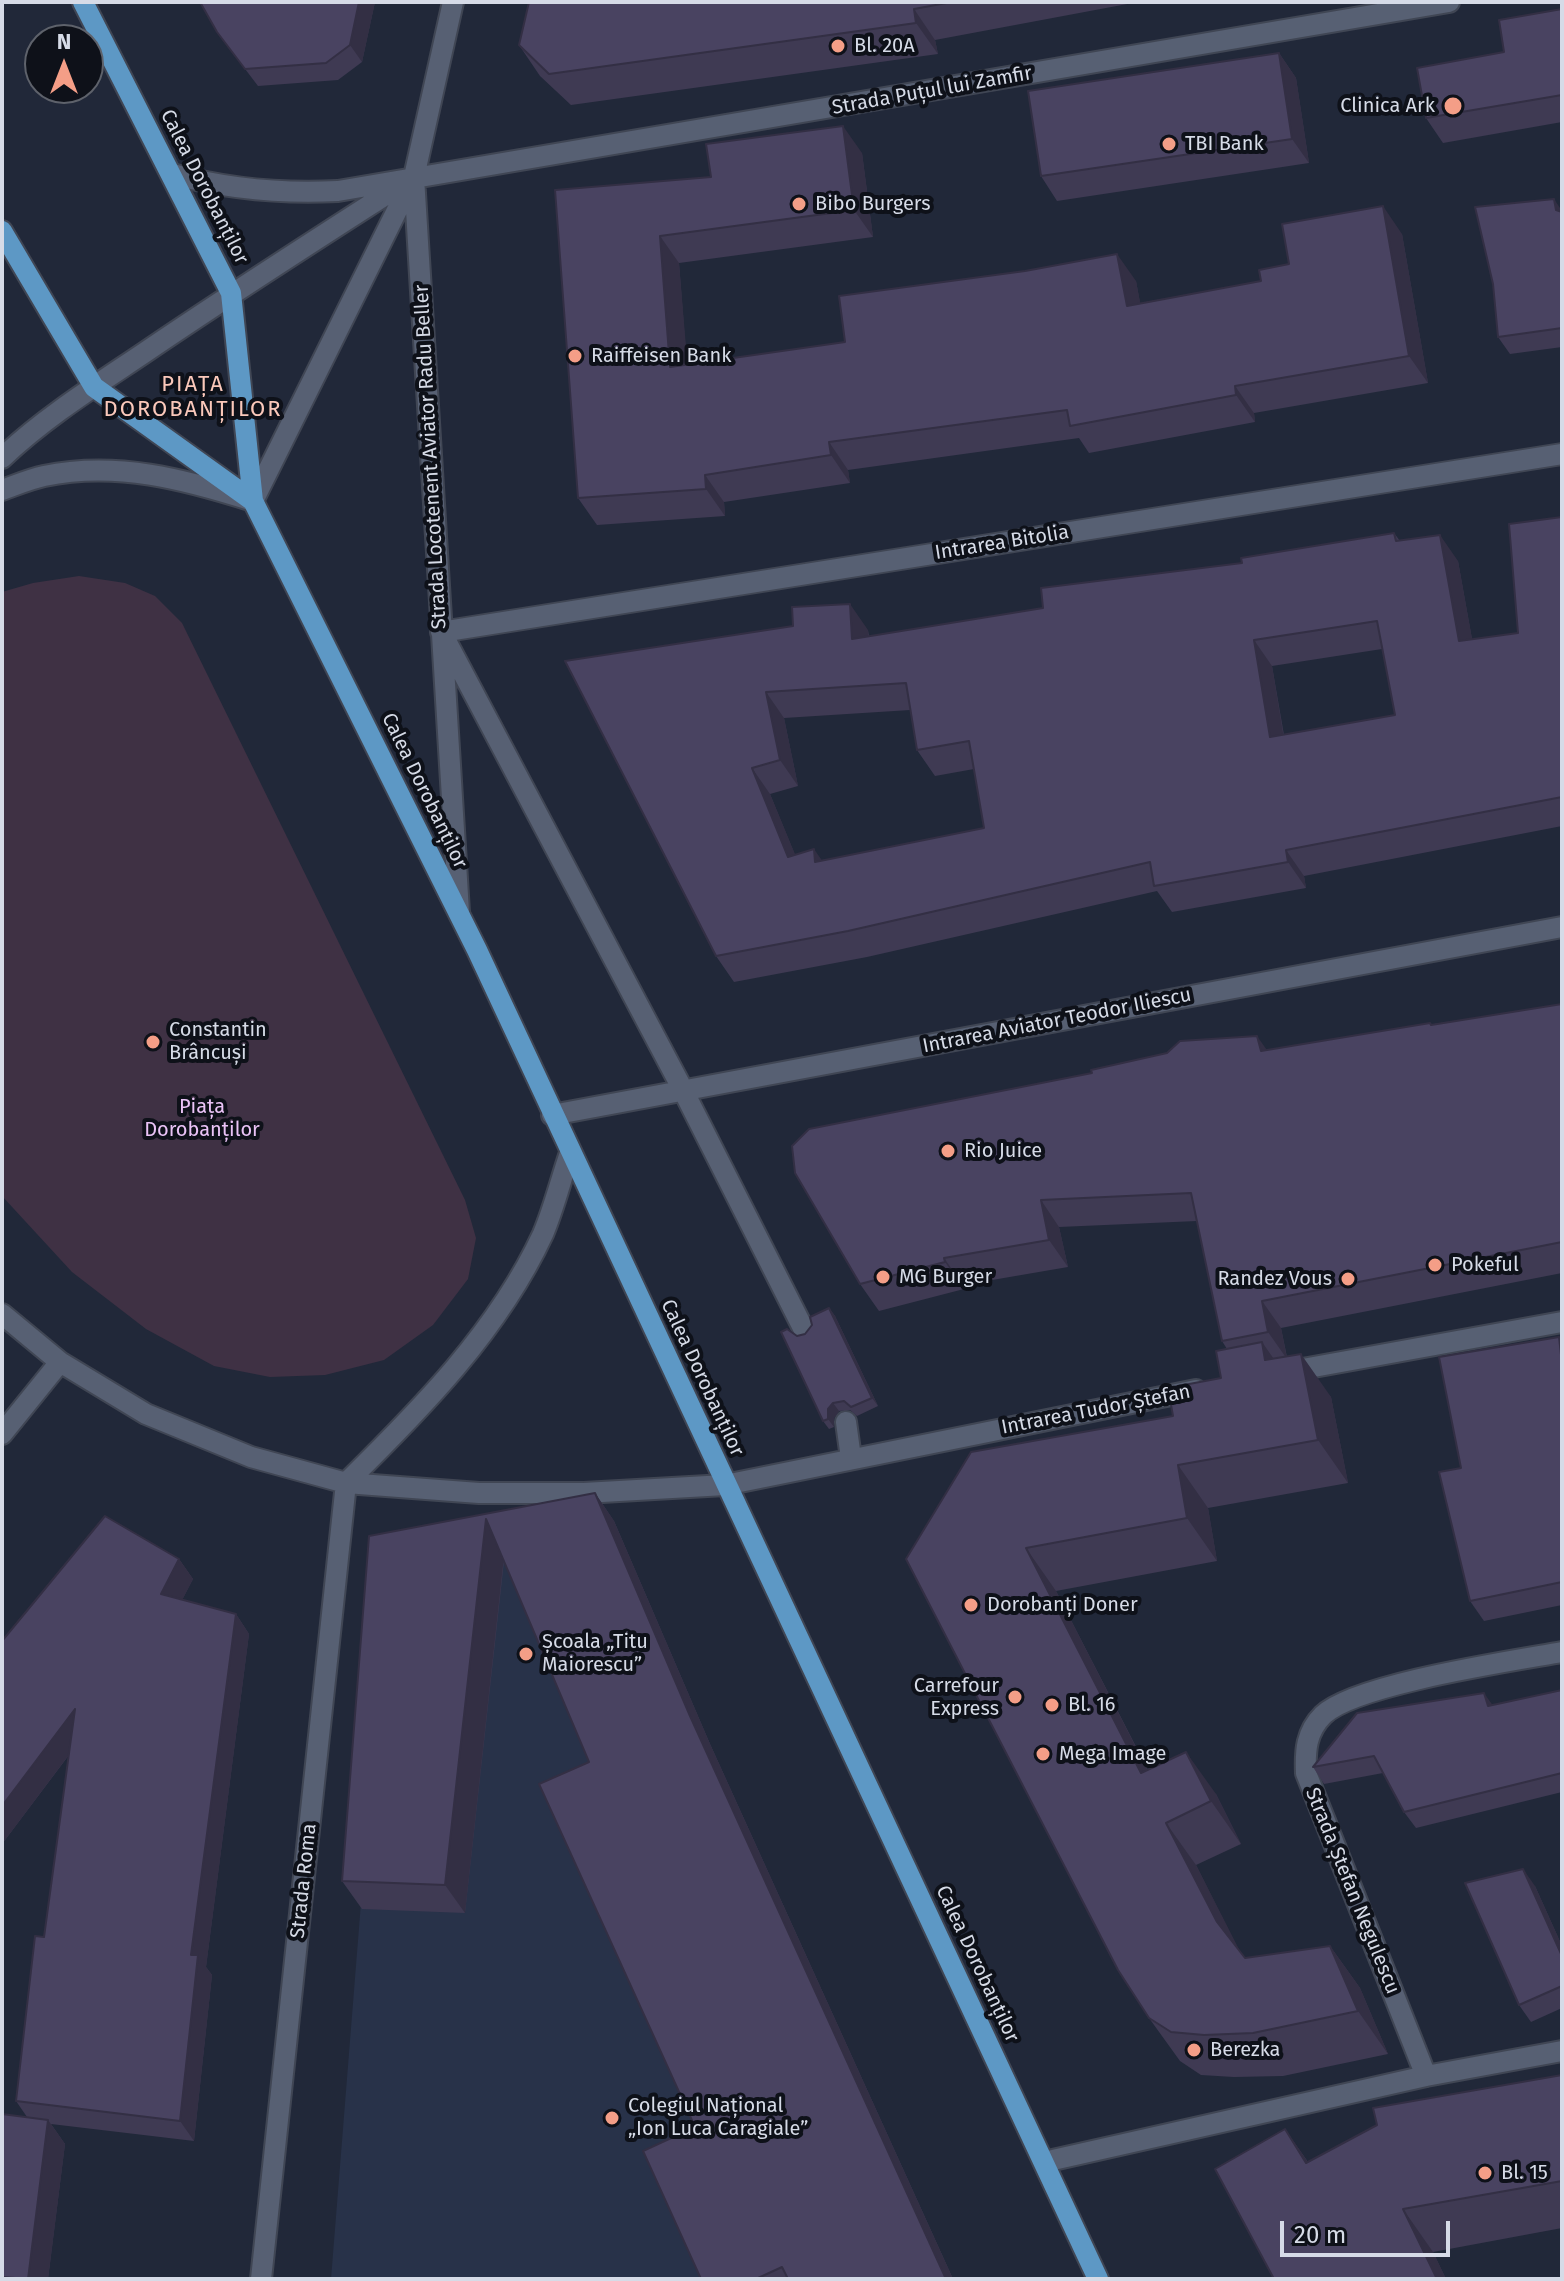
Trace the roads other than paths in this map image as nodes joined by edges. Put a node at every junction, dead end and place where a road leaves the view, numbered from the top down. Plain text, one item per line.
1 (83, 2) edge
2 (453, 2) edge
3 (1449, 2) edge
4 (172, 174) junction
5 (414, 177) junction
6 (2, 231) edge
7 (231, 293) junction
8 (94, 387) junction
9 (1562, 454) edge
10 (2, 458) edge
11 (2, 490) edge
12 (253, 501) junction
13 (441, 632) junction
14 (459, 915) junction
15 (1562, 927) edge
16 (683, 1090) junction
17 (552, 1115) junction
18 (570, 1153) junction
19 (2, 1314) edge
20 (1562, 1322) edge
21 (805, 1332) edge
22 (60, 1362) junction
23 (1266, 1377) edge
24 (1219, 1386) edge
25 (846, 1422) dead end
26 (2, 1434) edge
27 (851, 1458) junction
28 (346, 1483) junction
29 (725, 1485) junction
30 (1562, 1652) edge
31 (1562, 2051) edge
32 (1426, 2076) junction
33 (1044, 2162) junction
34 (261, 2279) edge
35 (1098, 2279) edge

1 - 4 main road, Calea Dorobanților
2 - 5 street, Strada Locotenent Aviator Radu Beller
3 - 5 street, Strada Puțul lui Zamfir
4 - 5 street, Strada Puțul lui Zamfir
4 - 7 main road, Calea Dorobanților
5 - 7 street
5 - 12 street
5 - 13 street, Strada Locotenent Aviator Radu Beller
6 - 8 main road, Calea Dorobanților
7 - 8 street
7 - 12 main road, Calea Dorobanților
8 - 10 street
8 - 12 main road, Calea Dorobanților
9 - 13 street, Intrarea Bitolia
11 - 12 street
12 - 14 main road, Calea Dorobanților
13 - 14 street, Strada Locotenent Aviator Radu Beller
13 - 16 street
14 - 17 main road, Calea Dorobanților
15 - 16 street, Intrarea Aviator Teodor Iliescu
16 - 17 street, Intrarea Aviator Teodor Iliescu
16 - 21 street
17 - 18 main road, Calea Dorobanților
18 - 28 street
18 - 29 main road, Calea Dorobanților
19 - 22 street
20 - 23 street
22 - 26 street
22 - 28 street
24 - 27 street, Intrarea Tudor Ștefan
25 - 27 street
27 - 29 street, Intrarea Tudor Ștefan
28 - 29 street
28 - 34 street, Strada Roma
29 - 33 main road, Calea Dorobanților
30 - 32 street, Strada Ștefan Negulescu
31 - 32 street
32 - 33 street
33 - 35 main road, Calea Dorobanților

